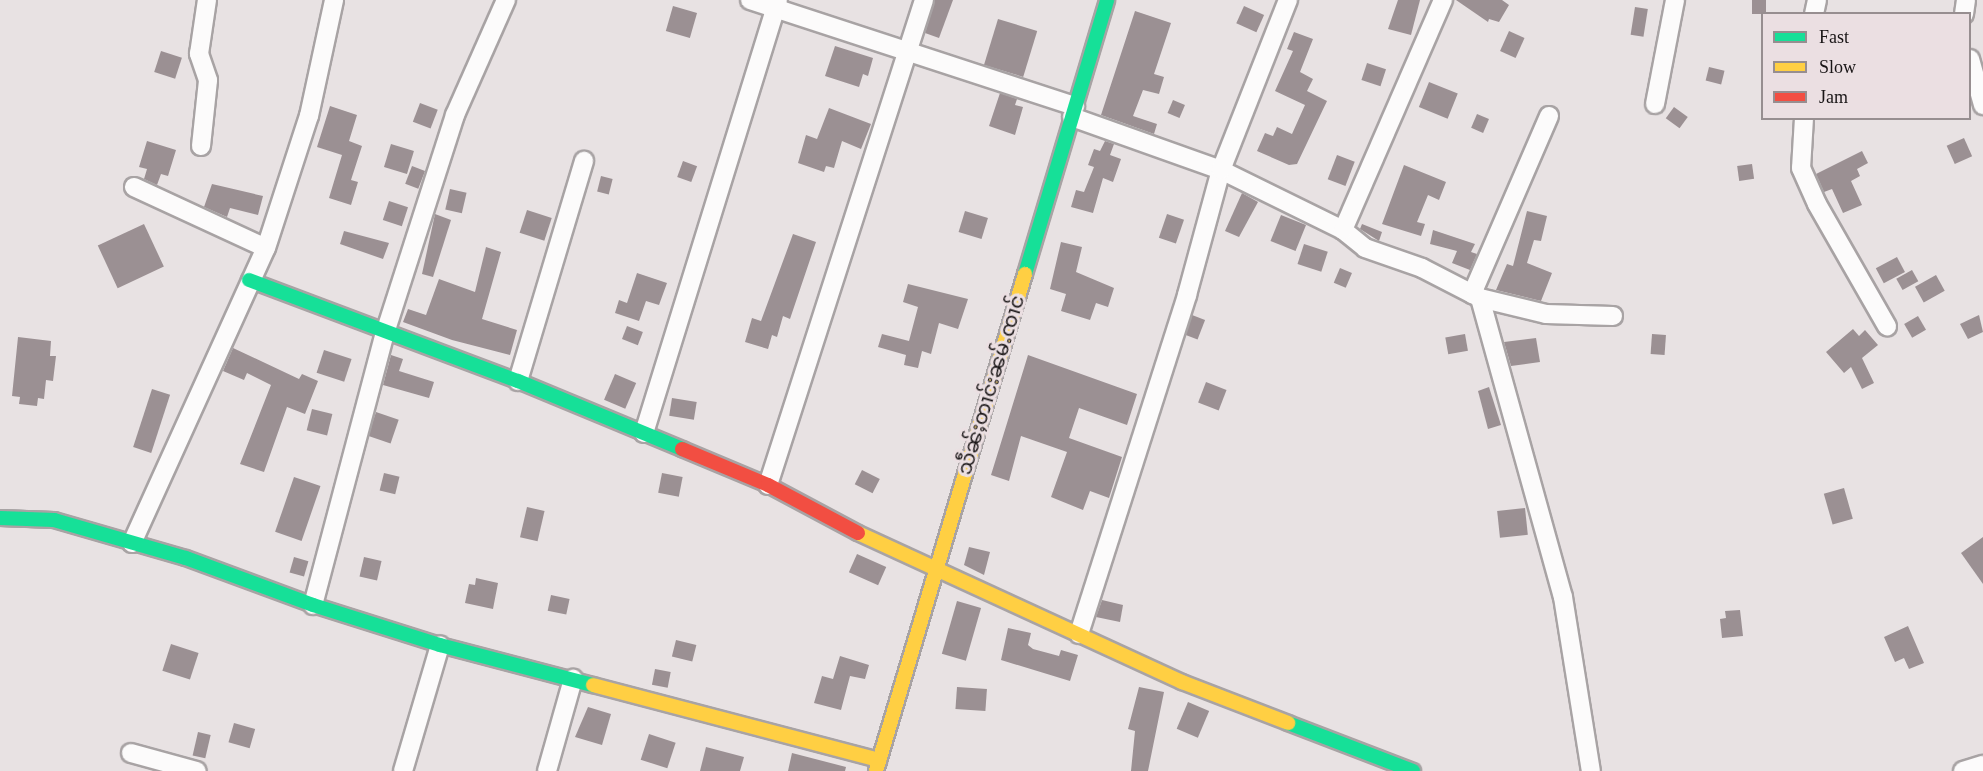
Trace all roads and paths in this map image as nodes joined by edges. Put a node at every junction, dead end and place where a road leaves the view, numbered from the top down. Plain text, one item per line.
1 (207, 0) edge
2 (334, 0) edge
3 (506, 0) edge
4 (750, 0) edge
5 (924, 0) edge
6 (1107, 0) edge
7 (1288, 0) edge
8 (1443, 0) edge
9 (1675, 0) edge
10 (777, 4) edge
11 (907, 53) junction
12 (1971, 63) edge
13 (1655, 104) dead end
14 (1983, 105) edge
15 (1073, 111) junction
16 (1549, 116) dead end
17 (1804, 120) edge
18 (201, 146) dead end
19 (584, 161) dead end
20 (1221, 170) junction
21 (134, 187) dead end
22 (1342, 230) junction
23 (266, 248) junction
24 (249, 280) junction
25 (1476, 296) junction
26 (1613, 316) dead end
27 (1887, 326) dead end
28 (385, 333) junction
29 (518, 381) junction
30 (644, 433) junction
31 (768, 485) junction
32 (0, 518) edge
33 (132, 543) junction
34 (937, 567) junction
35 (313, 605) junction
36 (1079, 634) junction
37 (440, 645) junction
38 (573, 679) junction
39 (131, 753) dead end
40 (878, 765) edge
41 (1983, 765) edge
42 (197, 771) edge
43 (403, 771) edge
44 (547, 771) edge
45 (1413, 771) edge
46 (1591, 771) edge
47 (1963, 771) edge

1 - 18 street
2 - 23 street
3 - 28 street
4 - 10 street
5 - 11 street
6 - 15 main road, သဵၼ်ႈတၢင်းၼမ်ႉၸၢင်
7 - 20 street
8 - 22 street
9 - 13 street
10 - 11 street
10 - 30 street
11 - 15 street
11 - 31 street
12 - 14 street
15 - 20 street
15 - 34 main road, သဵၼ်ႈတၢင်းၼမ်ႉၸၢင်
16 - 25 street
17 - 27 street
19 - 29 street
20 - 22 street
20 - 36 street
21 - 23 street
22 - 25 street
23 - 24 street
24 - 28 main road
24 - 33 street
25 - 26 street
25 - 46 street
28 - 29 main road
28 - 35 street
29 - 30 main road
30 - 31 main road
31 - 34 main road
32 - 33 main road
33 - 35 main road
34 - 36 main road
34 - 40 main road, သဵၼ်ႈတၢင်းၼမ်ႉၸၢင်
35 - 37 main road
36 - 45 main road
37 - 38 main road
37 - 43 street
38 - 40 main road
38 - 44 street
39 - 42 street
41 - 47 street

